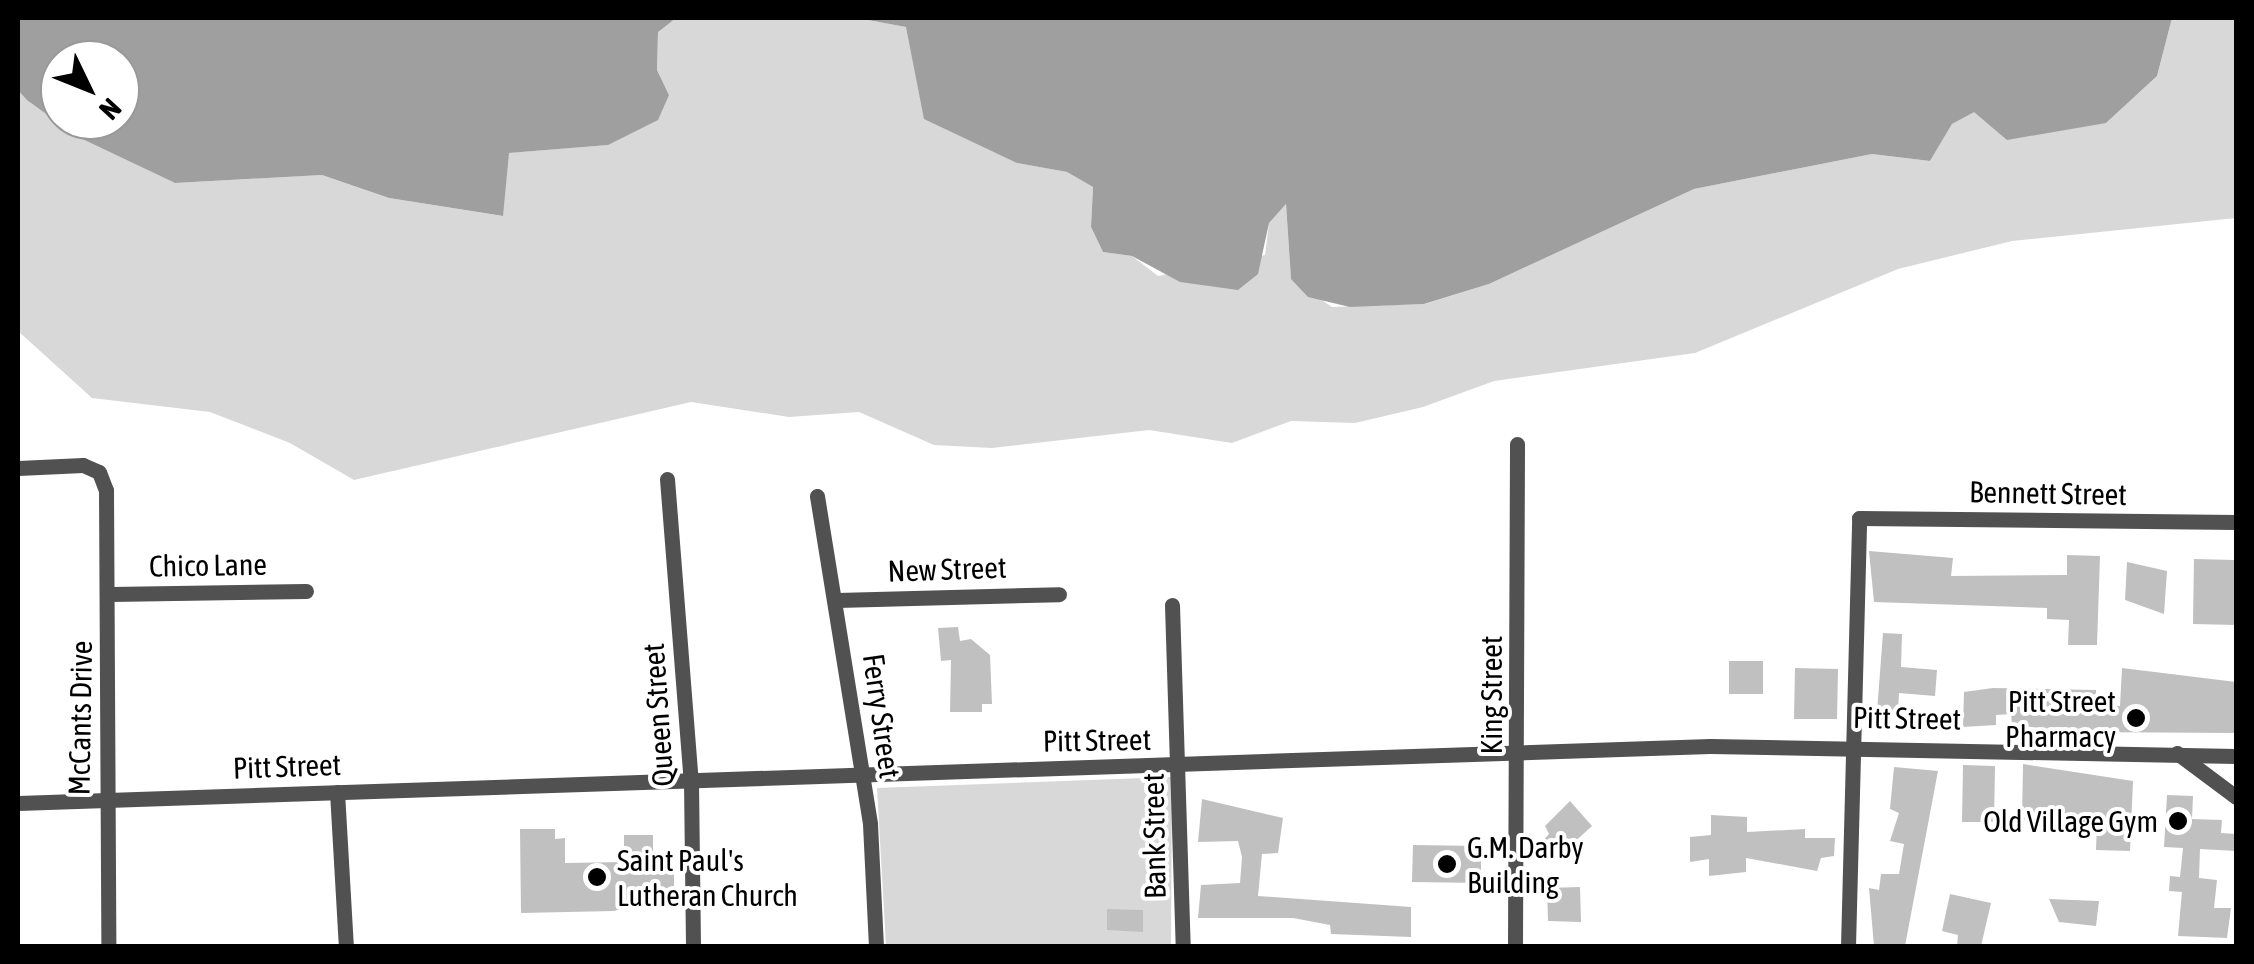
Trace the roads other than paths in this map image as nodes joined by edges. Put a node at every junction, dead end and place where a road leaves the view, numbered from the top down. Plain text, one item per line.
1 (1518, 444) dead end
2 (18, 468) edge
3 (668, 480) dead end
4 (816, 496) dead end
5 (2236, 522) edge
6 (306, 591) dead end
7 (110, 594) junction
8 (1059, 594) dead end
9 (837, 600) junction
10 (1172, 605) dead end
11 (1852, 744) junction
12 (2177, 753) junction
13 (1519, 755) junction
14 (2236, 756) edge
15 (1180, 766) junction
16 (862, 773) junction
17 (692, 782) junction
18 (337, 792) junction
19 (2236, 797) edge
20 (105, 798) junction
21 (18, 803) edge
22 (108, 946) edge
23 (346, 946) edge
24 (693, 946) edge
25 (876, 946) edge
26 (1183, 946) edge
27 (1515, 946) edge
28 (1848, 946) edge

1 - 13 street, King Street
2 - 7 street, McCants Drive
3 - 17 street, Queen Street
4 - 9 street, Ferry Street
5 - 11 street, Bennett Street
6 - 7 street, Chico Lane
7 - 20 street, McCants Drive
8 - 9 street, New Street
9 - 16 street, Ferry Street
10 - 15 street, Bank Street
11 - 12 street, Pitt Street
11 - 13 street, Pitt Street
11 - 28 street
12 - 14 street, Pitt Street
12 - 19 street
13 - 15 street, Pitt Street
13 - 27 street, King Street
15 - 16 street, Pitt Street
15 - 26 street, Bank Street
16 - 17 street, Pitt Street
16 - 25 street, Ferry Street
17 - 18 street, Pitt Street
17 - 24 street, Queen Street
18 - 20 street, Pitt Street
18 - 23 street
20 - 21 street, Pitt Street
20 - 22 street, McCants Drive

